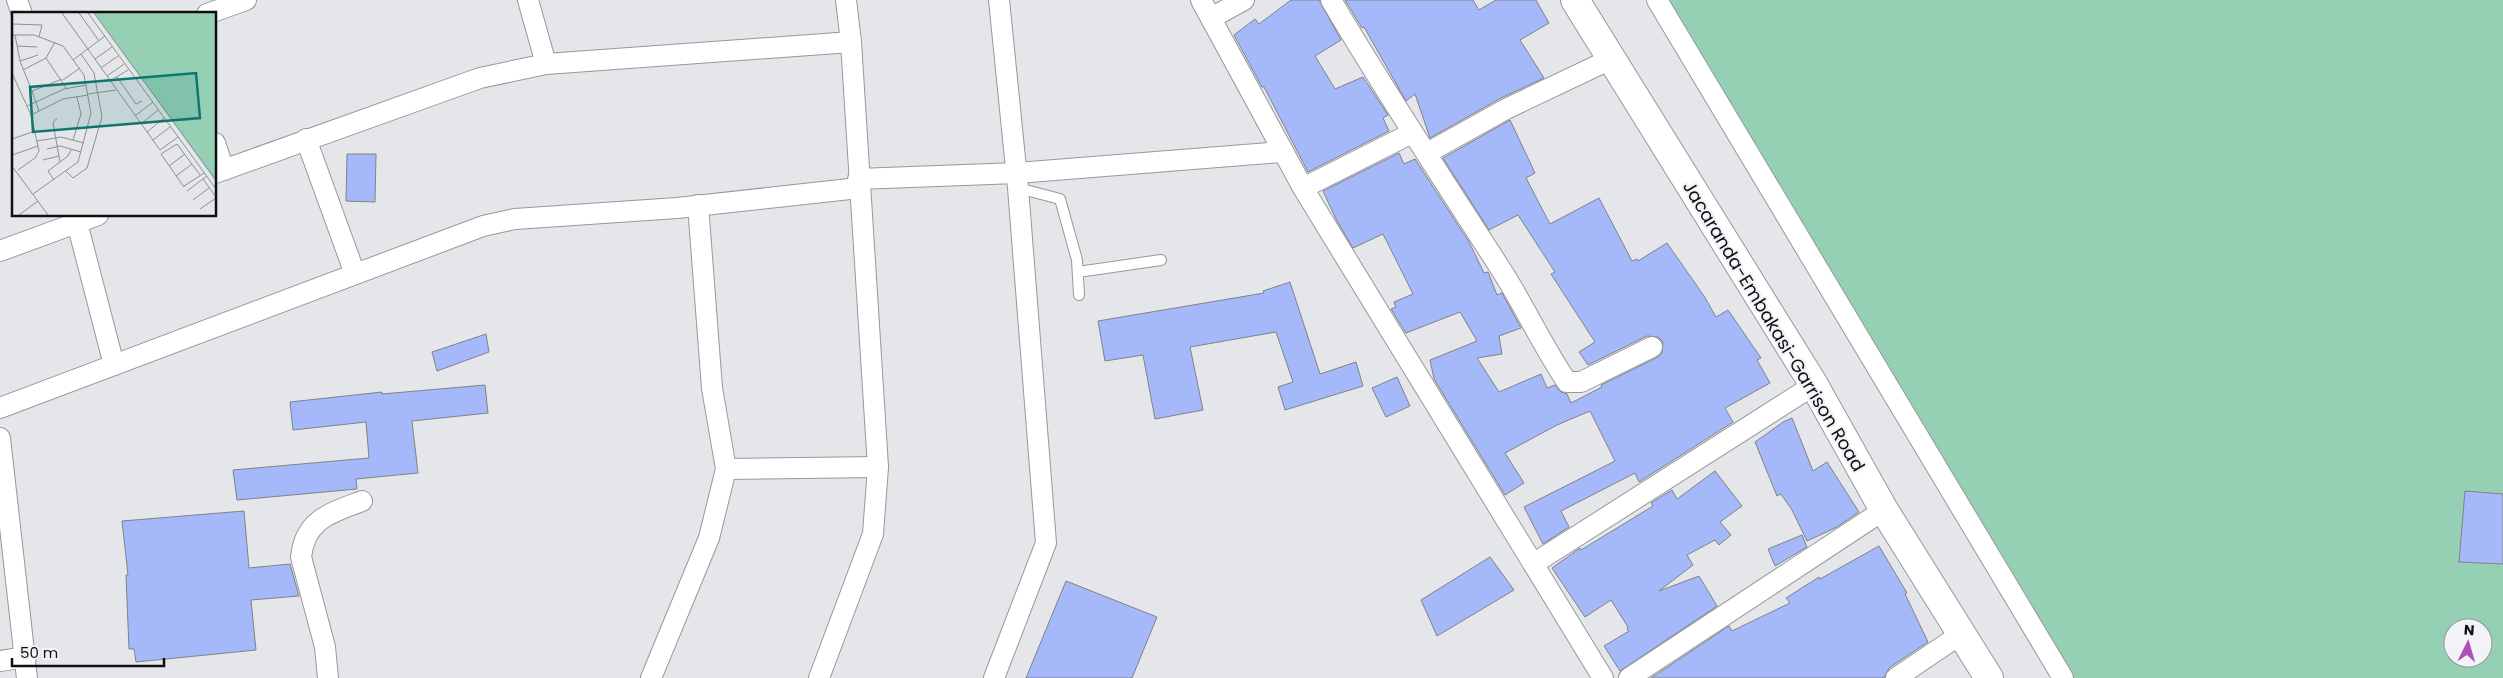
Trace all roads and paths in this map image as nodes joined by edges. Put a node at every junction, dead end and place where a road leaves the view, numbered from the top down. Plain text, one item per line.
1 (17, 0) edge
2 (246, 0) edge
3 (528, 0) edge
4 (846, 0) edge
5 (998, 0) edge
6 (1201, 0) edge
7 (1244, 0) edge
8 (1331, 0) edge
9 (1575, 0) edge
10 (1657, 0) edge
11 (21, 12) edge
12 (213, 12) edge
13 (1211, 18) junction
14 (851, 42) junction
15 (1611, 59) junction
16 (546, 64) junction
17 (1412, 133) junction
18 (306, 139) junction
19 (216, 149) edge
20 (1282, 152) junction
21 (1427, 153) junction
22 (220, 172) edge
23 (1018, 180) junction
24 (859, 184) junction
25 (1303, 188) junction
26 (698, 204) junction
27 (92, 216) edge
28 (76, 219) edge
29 (0, 251) edge
30 (1161, 260) dead end
31 (1078, 272) junction
32 (355, 274) junction
33 (1079, 295) dead end
34 (1652, 348) dead end
35 (114, 365) junction
36 (1814, 385) junction
37 (0, 408) edge
38 (0, 438) edge
39 (878, 467) junction
40 (726, 469) junction
41 (362, 501) dead end
42 (1884, 510) junction
43 (1532, 564) junction
44 (1961, 634) junction
45 (26, 657) junction
46 (0, 661) edge
47 (28, 678) edge
48 (328, 678) edge
49 (651, 678) edge
50 (818, 678) edge
51 (994, 678) edge
52 (1604, 678) edge
53 (1629, 678) edge
54 (1896, 678) edge
55 (1989, 678) edge
56 (2063, 678) edge

1 - 11 street
2 - 12 street
3 - 16 street
4 - 14 street
5 - 23 street
6 - 13 street
7 - 13 street
8 - 17 street
9 - 15 street, Jacaranda-Embakasi-Garrison Road
10 - 56 street
13 - 20 street
14 - 16 street
14 - 24 street
15 - 21 street
15 - 36 street, Jacaranda-Embakasi-Garrison Road
16 - 18 street
17 - 21 street
17 - 25 street
18 - 22 street
18 - 32 street
19 - 22 street
20 - 23 street
20 - 25 street
21 - 34 street
23 - 24 street
23 - 31 lane
23 - 51 street
24 - 26 street
24 - 39 street
25 - 43 street
26 - 32 street
26 - 40 street
27 - 28 street
28 - 29 street
28 - 35 street
30 - 31 lane
31 - 33 lane
32 - 35 street
35 - 37 street
36 - 42 street, Jacaranda-Embakasi-Garrison Road
36 - 43 street
38 - 45 street
39 - 40 street
39 - 50 street
40 - 49 street
41 - 48 street
42 - 44 street, Jacaranda-Embakasi-Garrison Road
42 - 53 street
43 - 52 street
44 - 54 street
44 - 55 street, Jacaranda-Embakasi-Garrison Road
45 - 46 street
45 - 47 street

